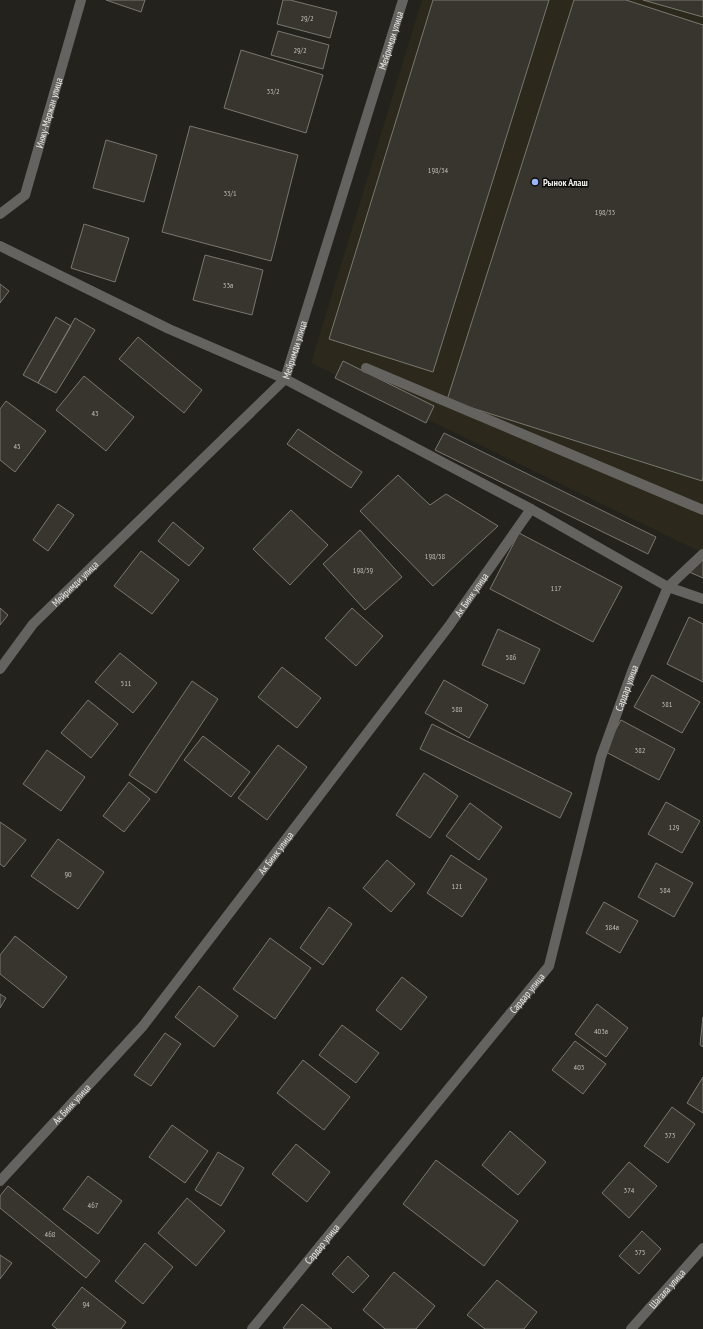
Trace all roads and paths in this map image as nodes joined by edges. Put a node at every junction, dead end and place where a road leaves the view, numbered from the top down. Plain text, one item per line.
1 (81, 0) edge
2 (403, 0) edge
3 (0, 214) edge
4 (0, 246) edge
5 (366, 368) dead end
6 (285, 379) junction
7 (531, 508) junction
8 (703, 510) edge
9 (703, 554) edge
10 (668, 587) junction
11 (703, 599) edge
12 (0, 669) edge
13 (0, 1181) edge
14 (703, 1248) edge
15 (252, 1329) edge
16 (631, 1329) edge

1 - 3 street, Инжу-Маржан улица
2 - 6 street, Мейримди улица
4 - 6 street
5 - 8 street
6 - 7 street
6 - 12 street, Мейримди улица
7 - 10 street
7 - 13 street, Ак Биик улица
9 - 10 street
10 - 11 street
10 - 15 street, Сардар улица
14 - 16 street, Шагала улица

